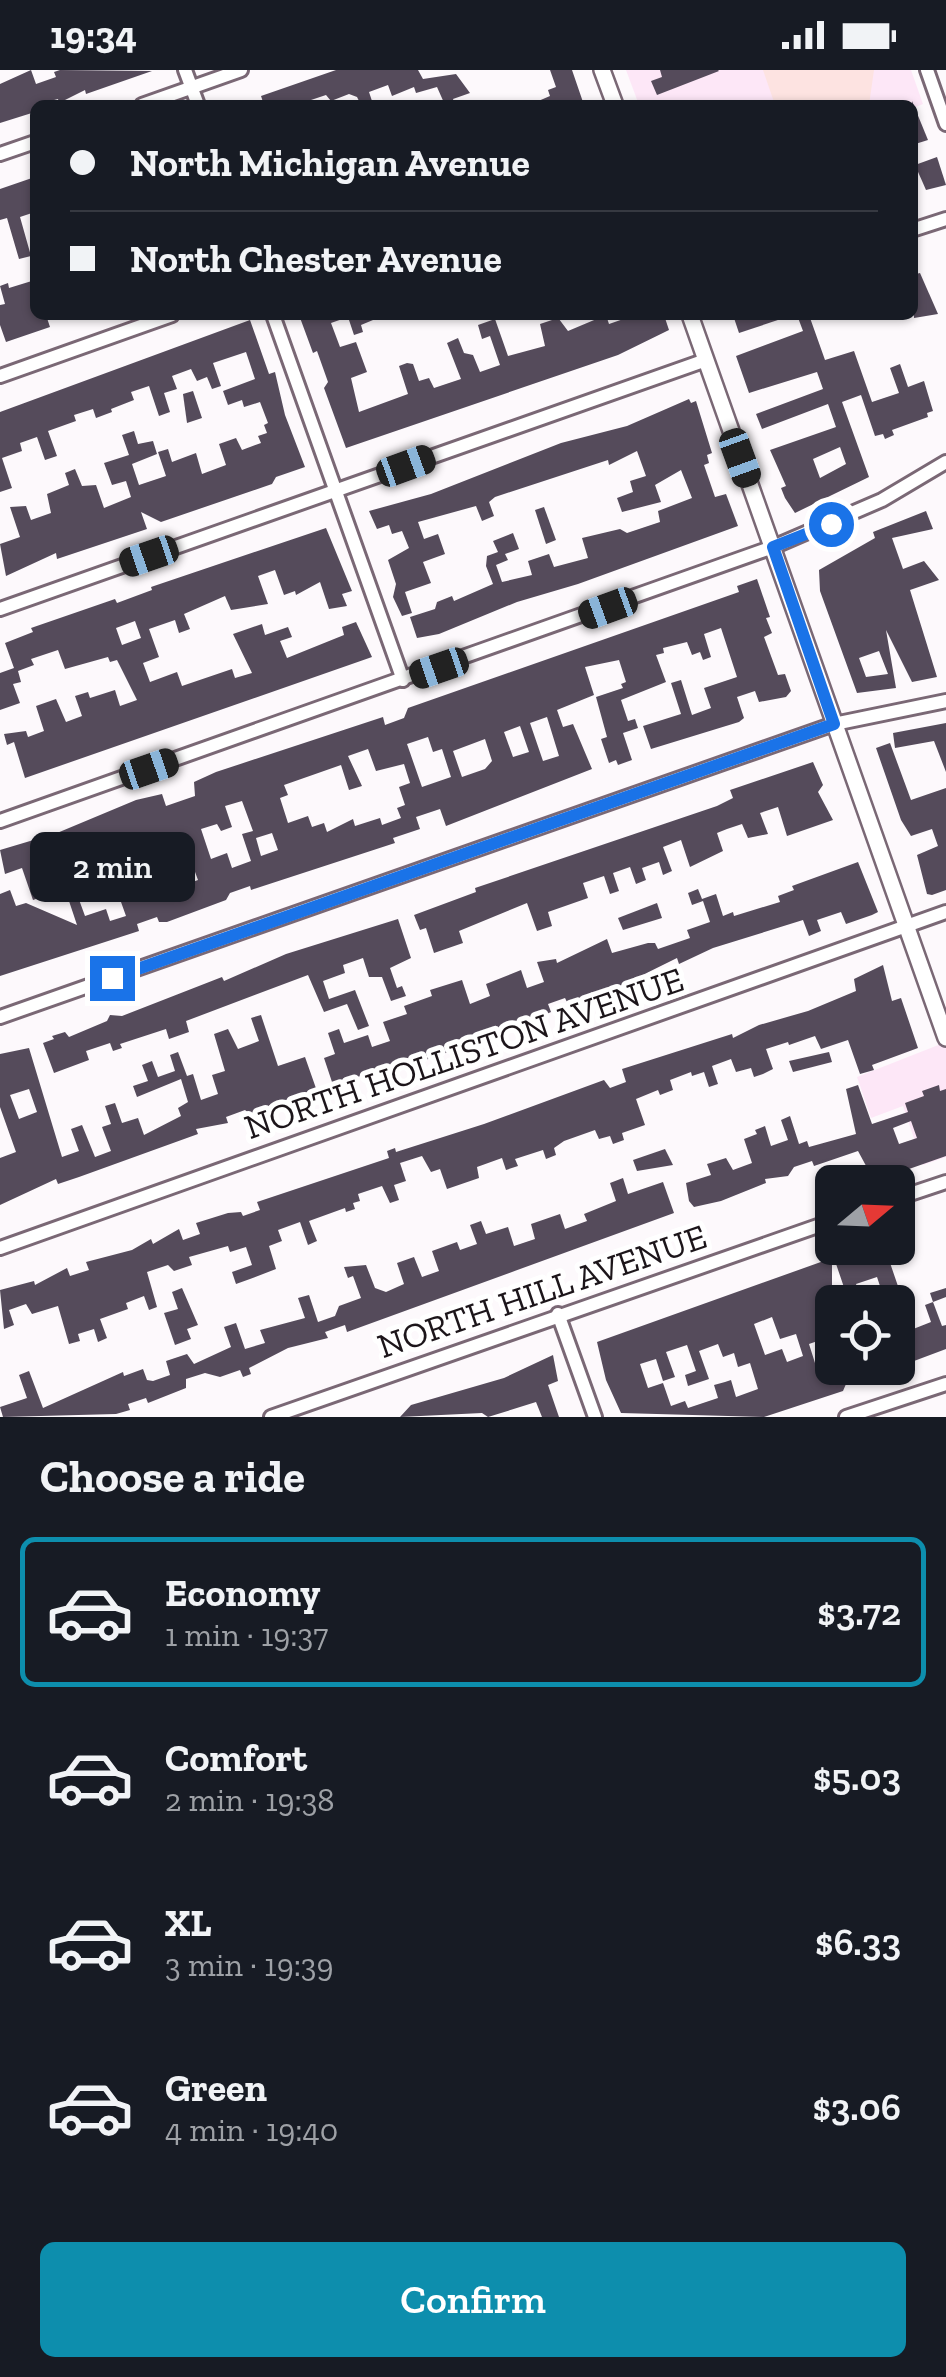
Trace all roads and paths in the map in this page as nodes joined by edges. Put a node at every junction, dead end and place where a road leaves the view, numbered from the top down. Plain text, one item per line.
1 (185, 70) edge
2 (242, 70) edge
3 (602, 70) edge
4 (927, 70) edge
5 (192, 88) junction
6 (157, 100) edge
7 (196, 100) edge
8 (612, 100) edge
9 (946, 124) edge
10 (30, 144) edge
11 (0, 154) edge
12 (946, 219) edge
13 (918, 228) edge
14 (158, 320) edge
15 (275, 320) edge
16 (692, 320) edge
17 (706, 360) junction
18 (0, 376) edge
19 (946, 462) edge
20 (336, 490) junction
21 (773, 547) junction
22 (0, 609) edge
23 (403, 680) junction
24 (946, 701) edge
25 (834, 724) junction
26 (0, 821) edge
27 (946, 912) edge
28 (907, 928) junction
29 (0, 1017) edge
30 (946, 1038) edge
31 (946, 1182) edge
32 (915, 1192) edge
33 (815, 1227) edge
34 (0, 1248) edge
35 (558, 1314) junction
36 (946, 1384) edge
37 (271, 1417) edge
38 (595, 1417) edge
39 (846, 1417) edge

1 - 5 street
2 - 5 street
3 - 8 main road
4 - 9 street
5 - 6 street
5 - 7 street
10 - 11 street
12 - 13 street
14 - 18 street
15 - 20 street
16 - 17 main road
17 - 20 street
17 - 21 main road
19 - 21 street
20 - 22 street
20 - 23 street
21 - 23 street
21 - 25 main road
23 - 26 street
24 - 25 street
25 - 28 main road
25 - 29 street
27 - 28 street, NORTH HOLLISTON AVENUE
28 - 30 main road
28 - 34 street, NORTH HOLLISTON AVENUE
31 - 32 street
33 - 35 street, NORTH HILL AVENUE
35 - 37 street, NORTH HILL AVENUE
35 - 38 street
36 - 39 street

